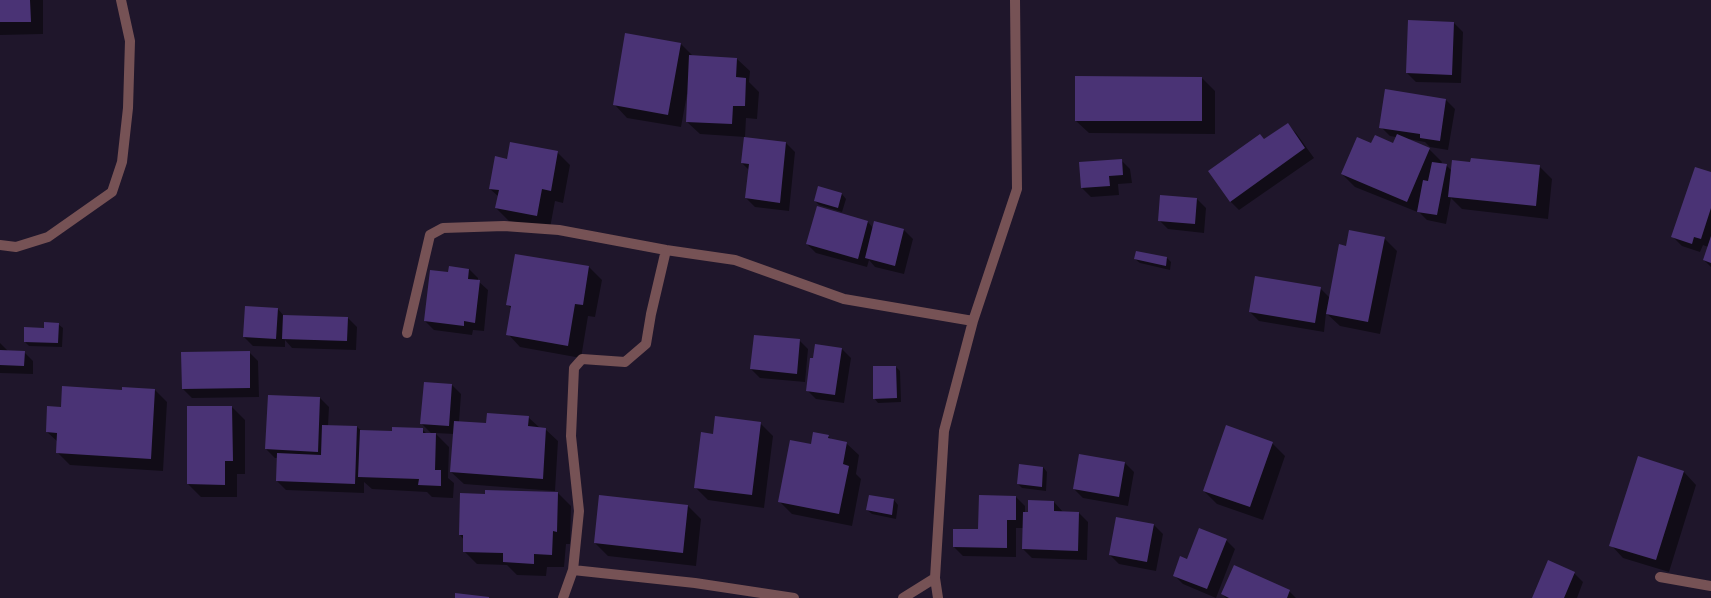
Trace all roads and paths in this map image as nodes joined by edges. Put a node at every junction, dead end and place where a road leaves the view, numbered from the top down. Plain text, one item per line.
1 (121, 0) edge
2 (1015, 0) edge
3 (0, 245) edge
4 (666, 250) junction
5 (973, 321) junction
6 (407, 333) dead end
7 (573, 570) junction
8 (1660, 577) dead end
9 (935, 578) junction
10 (1711, 586) edge
11 (563, 598) edge
12 (794, 598) edge
13 (903, 598) edge
14 (938, 598) edge

1 - 3 street
2 - 5 street
4 - 5 street
4 - 6 street
4 - 7 street
5 - 9 street
7 - 11 street
7 - 12 street
8 - 10 street
9 - 13 street
9 - 14 street

